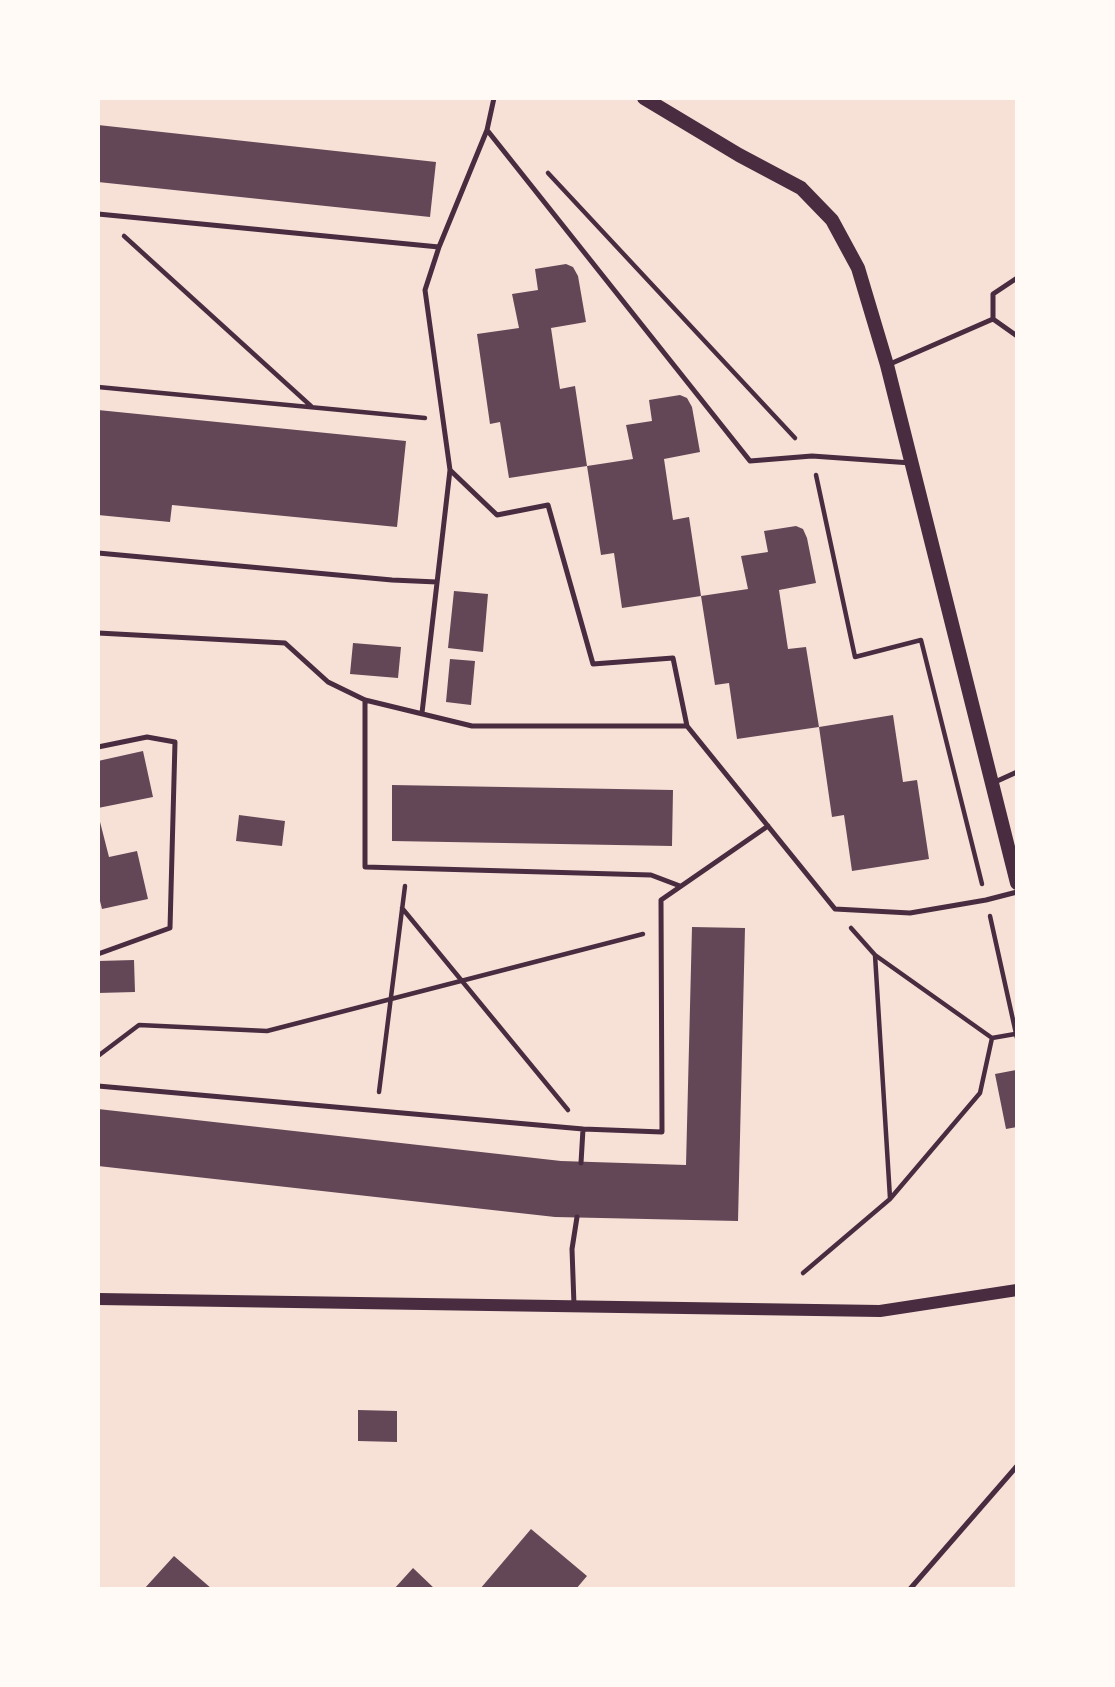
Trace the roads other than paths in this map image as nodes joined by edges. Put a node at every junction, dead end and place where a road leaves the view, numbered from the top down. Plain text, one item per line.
1 (494, 98) edge
2 (645, 98) edge
3 (487, 130) junction
4 (99, 214) edge
5 (439, 247) junction
6 (1017, 278) edge
7 (993, 319) junction
8 (1017, 336) edge
9 (887, 365) junction
10 (911, 463) junction
11 (450, 470) junction
12 (98, 553) edge
13 (437, 582) junction
14 (98, 633) edge
15 (365, 700) junction
16 (422, 713) junction
17 (687, 726) junction
18 (98, 747) edge
19 (1017, 772) edge
20 (992, 783) junction
21 (768, 826) junction
22 (1017, 883) edge
23 (680, 887) junction
24 (1017, 892) edge
25 (98, 954) edge
26 (98, 1086) edge
27 (583, 1129) junction
28 (581, 1163) dead end
29 (576, 1217) dead end
30 (1017, 1290) edge
31 (98, 1299) edge
32 (574, 1306) junction
33 (1017, 1466) edge
34 (910, 1589) edge

1 - 3 lane
2 - 9 main road
3 - 5 lane
3 - 10 lane
4 - 5 lane
5 - 11 lane
6 - 7 lane
7 - 8 lane
7 - 9 lane
9 - 10 main road
10 - 20 main road
11 - 13 lane
11 - 17 lane
12 - 13 lane
13 - 16 lane
14 - 15 lane
15 - 16 lane
15 - 23 lane
16 - 17 lane
17 - 21 lane
18 - 25 lane
19 - 20 lane
20 - 22 main road
21 - 23 lane
21 - 24 lane
23 - 27 lane
26 - 27 lane
27 - 28 lane
29 - 32 lane
30 - 32 street
31 - 32 street
33 - 34 lane

